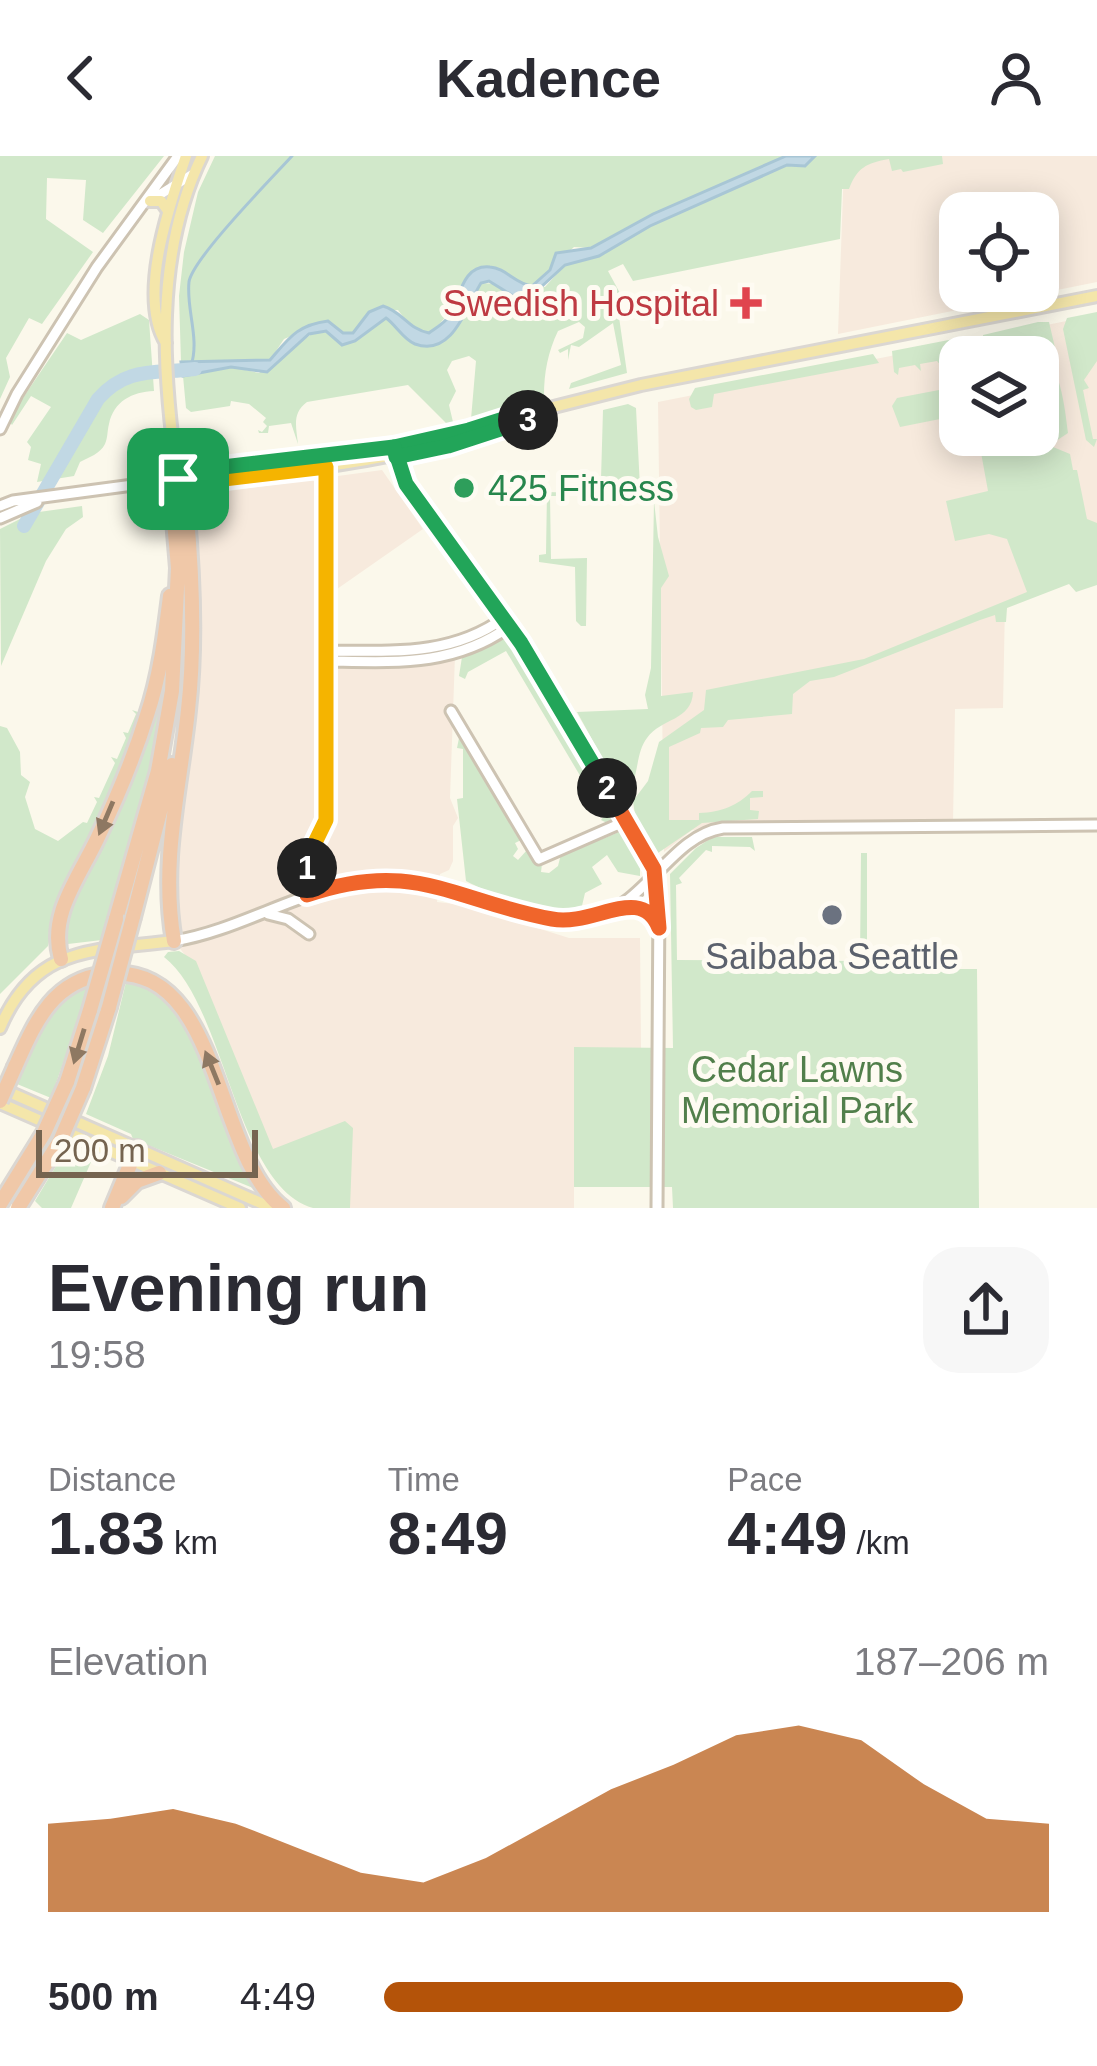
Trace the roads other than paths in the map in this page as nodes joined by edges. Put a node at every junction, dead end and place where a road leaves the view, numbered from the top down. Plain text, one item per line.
1 (182, 156) edge
2 (202, 156) edge
3 (194, 172) junction
4 (175, 187) junction
5 (150, 201) junction
6 (168, 211) junction
7 (129, 219) junction
8 (1097, 296) edge
9 (166, 343) junction
10 (0, 429) edge
11 (395, 452) junction
12 (326, 467) junction
13 (178, 479) junction
14 (4, 508) edge
15 (176, 537) junction
16 (507, 622) junction
17 (189, 656) junction
18 (327, 656) junction
19 (451, 711) dead end
20 (626, 821) junction
21 (1097, 825) edge
22 (656, 875) junction
23 (307, 895) junction
24 (618, 908) junction
25 (262, 913) junction
26 (659, 928) junction
27 (309, 934) dead end
28 (174, 940) junction
29 (61, 959) junction
30 (0, 1028) edge
31 (0, 1088) edge
32 (0, 1102) edge
33 (134, 1154) junction
34 (159, 1173) junction
35 (0, 1204) edge
36 (113, 1207) edge
37 (19, 1208) edge
38 (240, 1208) edge
39 (272, 1208) edge
40 (283, 1208) edge
41 (658, 1208) edge

1 - 4 main road
1 - 7 street
2 - 3 main road
3 - 4 street
3 - 9 main road
4 - 5 street
4 - 6 main road
5 - 6 main road
5 - 7 street
6 - 9 main road
7 - 10 street
8 - 11 main road
9 - 13 main road
11 - 12 main road
11 - 13 main road
11 - 16 street
12 - 13 main road
12 - 18 street
13 - 14 street
13 - 15 highway
13 - 17 highway
15 -> 29 highway
15 -> 35 highway, bridge
16 - 18 street
16 - 20 street
17 - 28 highway
17 - 37 highway, bridge
18 - 23 street
19 - 20 street
20 - 22 street
21 - 22 street
22 - 24 street
22 - 26 street
23 - 24 street
23 - 25 street
24 - 26 street
25 - 27 street
25 - 28 street
26 - 41 street
28 - 29 main road
29 - 30 main road
31 - 33 main road
32 - 33 main road
40 -> 32 highway, bridge
33 - 34 main road
33 - 36 highway
33 - 39 main road
34 - 36 highway
34 - 38 main road

